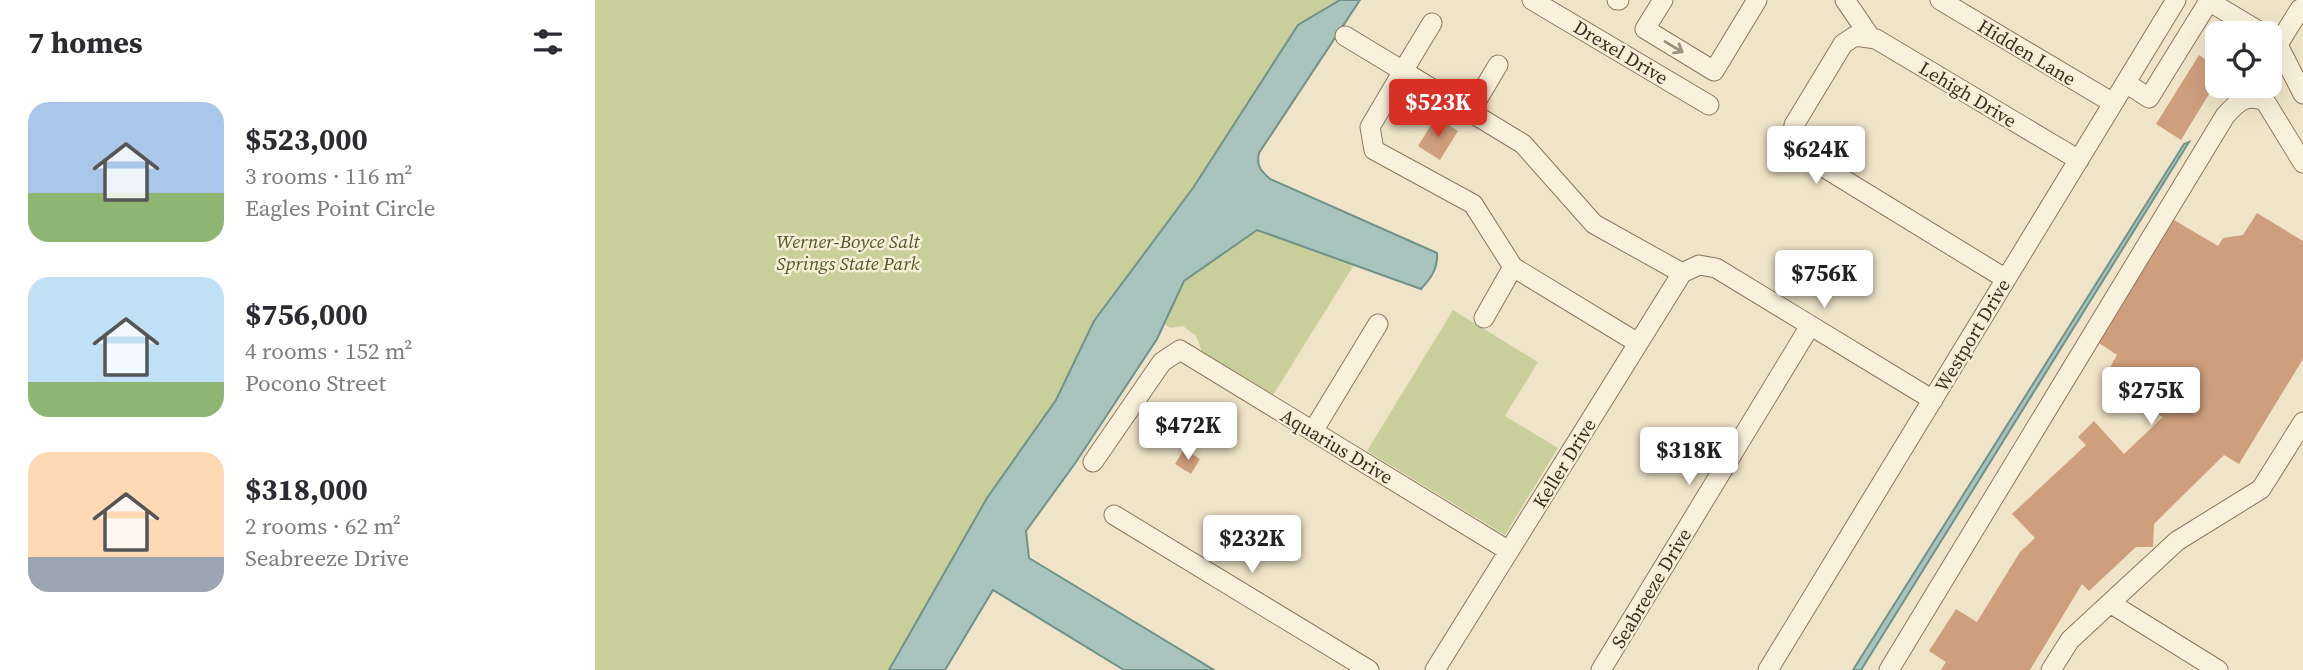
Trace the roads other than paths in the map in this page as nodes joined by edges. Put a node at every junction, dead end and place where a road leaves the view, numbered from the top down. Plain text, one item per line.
1 (1532, 0) edge
2 (1663, 0) edge
3 (1845, 0) edge
4 (1940, 0) edge
5 (2176, 0) edge
6 (1753, 1) edge
7 (2208, 1) edge
8 (2230, 6) edge
9 (2299, 9) dead end
10 (2248, 21) edge
11 (1433, 23) dead end
12 (2282, 27) edge
13 (1345, 36) dead end
14 (1863, 37) junction
15 (2282, 53) edge
16 (1498, 65) dead end
17 (1403, 71) junction
18 (1714, 71) junction
19 (2298, 71) edge
20 (2126, 83) junction
21 (2303, 94) edge
22 (2113, 103) junction
23 (1469, 112) junction
24 (2079, 160) junction
25 (2303, 163) edge
26 (1513, 267) junction
27 (1690, 269) junction
28 (2006, 279) junction
29 (1484, 318) dead end
30 (1378, 324) dead end
31 (1811, 326) junction
32 (1638, 343) junction
33 (1933, 400) junction
34 (2303, 422) edge
35 (1313, 431) junction
36 (1093, 462) dead end
37 (1114, 515) dead end
38 (1509, 551) junction
39 (2110, 603) junction
40 (1369, 670) edge
41 (1435, 670) edge
42 (1601, 670) edge
43 (1768, 670) edge
44 (1889, 670) edge
45 (2051, 670) edge
46 (2218, 670) edge

1 - 18 street, Drexel Drive
2 -> 18 street
3 - 14 street
4 - 22 street, Hidden Lane
5 - 20 street, Westport Drive
6 - 18 street
7 - 8 street
7 - 20 street
8 - 10 street
9 - 12 street
11 - 17 street
13 - 17 street
14 - 24 street, Lehigh Drive
14 - 28 street
15 - 19 street
16 - 23 street
17 - 23 street
17 - 26 street
19 - 21 street
20 - 22 street, Westport Drive
22 - 24 street, Westport Drive
23 - 27 street
24 - 28 street, Westport Drive
25 - 44 street
26 - 29 street
26 - 32 street
27 - 31 street
27 - 32 street, Keller Drive
28 - 33 street, Westport Drive
30 - 35 street
31 - 33 street
31 - 42 street, Seabreeze Drive
32 - 38 street, Keller Drive
33 - 43 street, Westport Drive
34 - 39 street
35 - 36 street, Aquarius Drive
35 - 38 street, Aquarius Drive
37 - 40 street
38 - 41 street, Keller Drive
39 - 45 street
39 - 46 street

